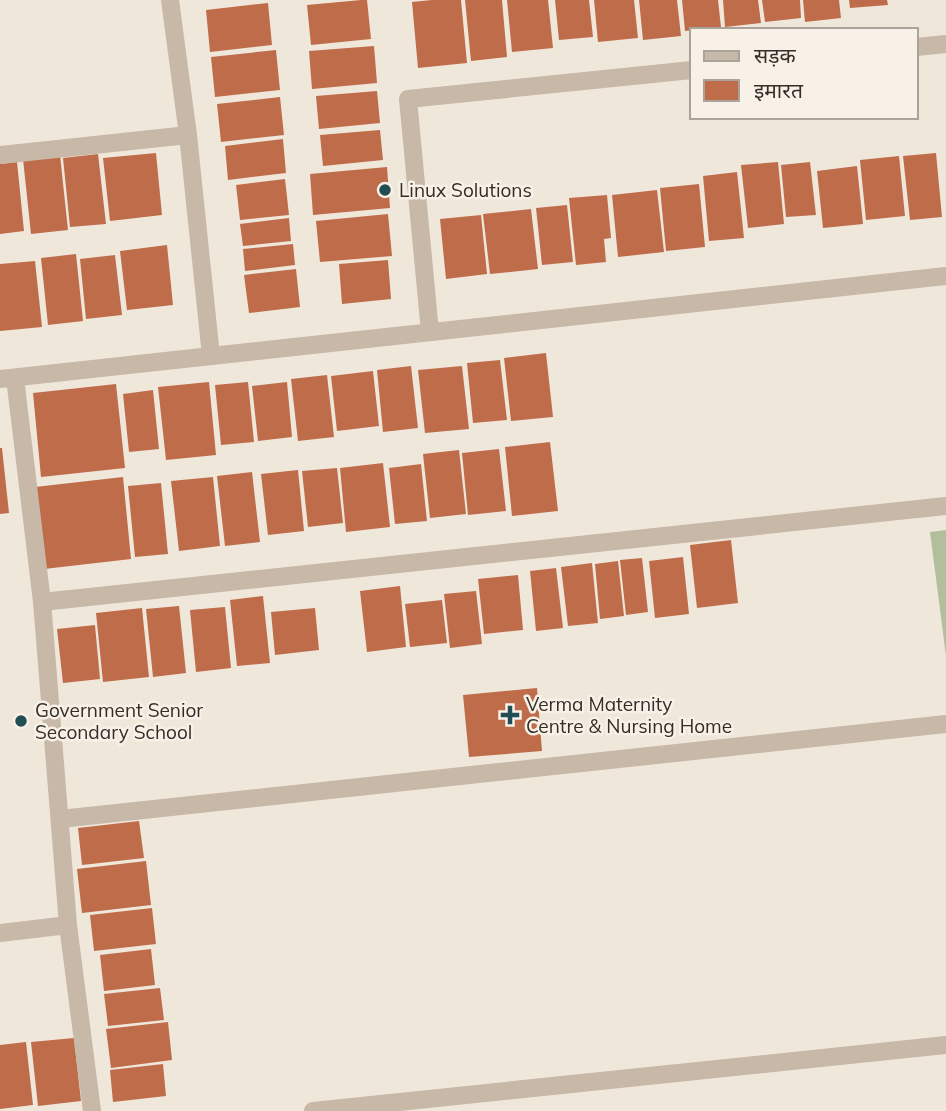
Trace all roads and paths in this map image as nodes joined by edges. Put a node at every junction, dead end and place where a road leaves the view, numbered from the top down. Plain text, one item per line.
1 (170, 0) edge
2 (946, 44) edge
3 (918, 47) edge
4 (690, 70) edge
5 (188, 135) junction
6 (0, 155) edge
7 (946, 276) edge
8 (430, 332) junction
9 (211, 356) junction
10 (7, 379) edge
11 (946, 506) edge
12 (42, 602) junction
13 (946, 724) edge
14 (60, 819) junction
15 (68, 925) junction
16 (0, 933) edge
17 (946, 1045) edge
18 (92, 1111) edge
19 (313, 1111) edge

1 - 5 street
2 - 3 street
4 - 8 street
5 - 6 street
5 - 9 street
7 - 8 street
8 - 9 street
9 - 10 street
10 - 12 street
11 - 12 street
12 - 14 street
13 - 14 street
14 - 15 street
15 - 16 street
15 - 18 street
17 - 19 street

